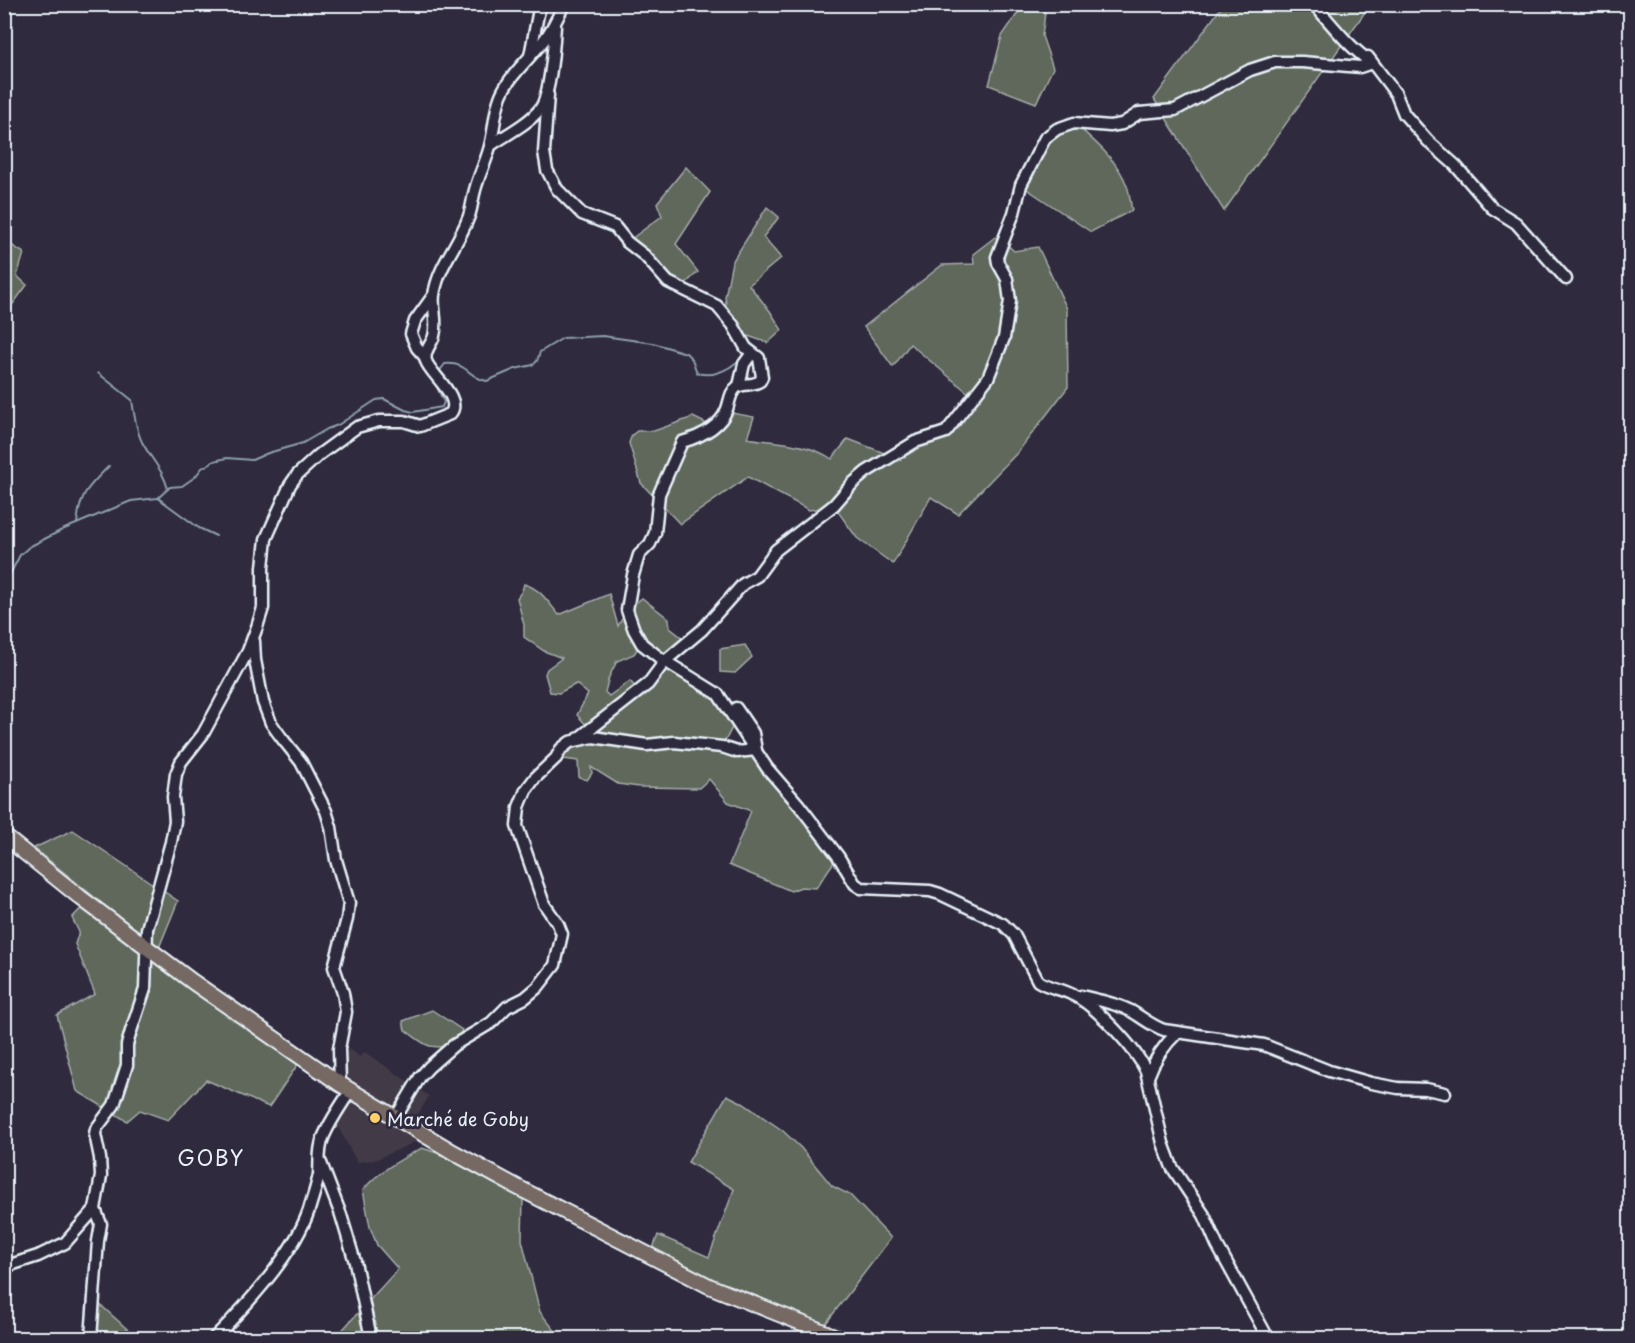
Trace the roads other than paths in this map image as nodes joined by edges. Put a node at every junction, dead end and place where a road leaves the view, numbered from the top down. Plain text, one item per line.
1 (540, 4) edge
2 (564, 4) edge
3 (1314, 4) edge
4 (1324, 4) edge
5 (555, 26) junction
6 (530, 56) junction
7 (1372, 63) junction
8 (548, 95) junction
9 (491, 145) junction
10 (1566, 279) dead end
11 (433, 296) junction
12 (752, 353) junction
13 (425, 357) junction
14 (739, 386) junction
15 (254, 635) junction
16 (665, 662) junction
17 (579, 738) junction
18 (756, 750) junction
19 (4, 836) edge
20 (148, 949) junction
21 (1074, 995) junction
22 (1179, 1032) junction
23 (1148, 1077) junction
24 (346, 1087) junction
25 (1445, 1093) dead end
26 (396, 1117) junction
27 (319, 1157) junction
28 (95, 1209) junction
29 (4, 1267) edge
30 (91, 1338) edge
31 (214, 1338) edge
32 (371, 1338) edge
33 (839, 1338) edge
34 (1268, 1338) edge

1 - 6 street
2 - 5 street
3 - 7 street
4 - 7 street
5 - 6 street
5 - 8 street
6 - 9 street
7 - 10 street
7 - 16 street
8 - 9 street
8 - 12 street
9 - 11 street
11 - 13 street
11 - 13 street
12 - 14 street
12 - 14 street
13 - 15 street
14 - 16 street
15 - 20 street
15 - 24 street
16 - 17 street
16 - 18 street
17 - 18 street
17 - 26 street
18 - 21 street
19 - 20 main road
20 - 24 main road
20 - 28 street
21 - 22 street
21 - 23 street
22 - 23 street
22 - 25 street
23 - 34 street
24 - 26 main road
24 - 27 street
26 - 33 main road
27 - 31 street
27 - 32 street
28 - 29 street
28 - 30 street

